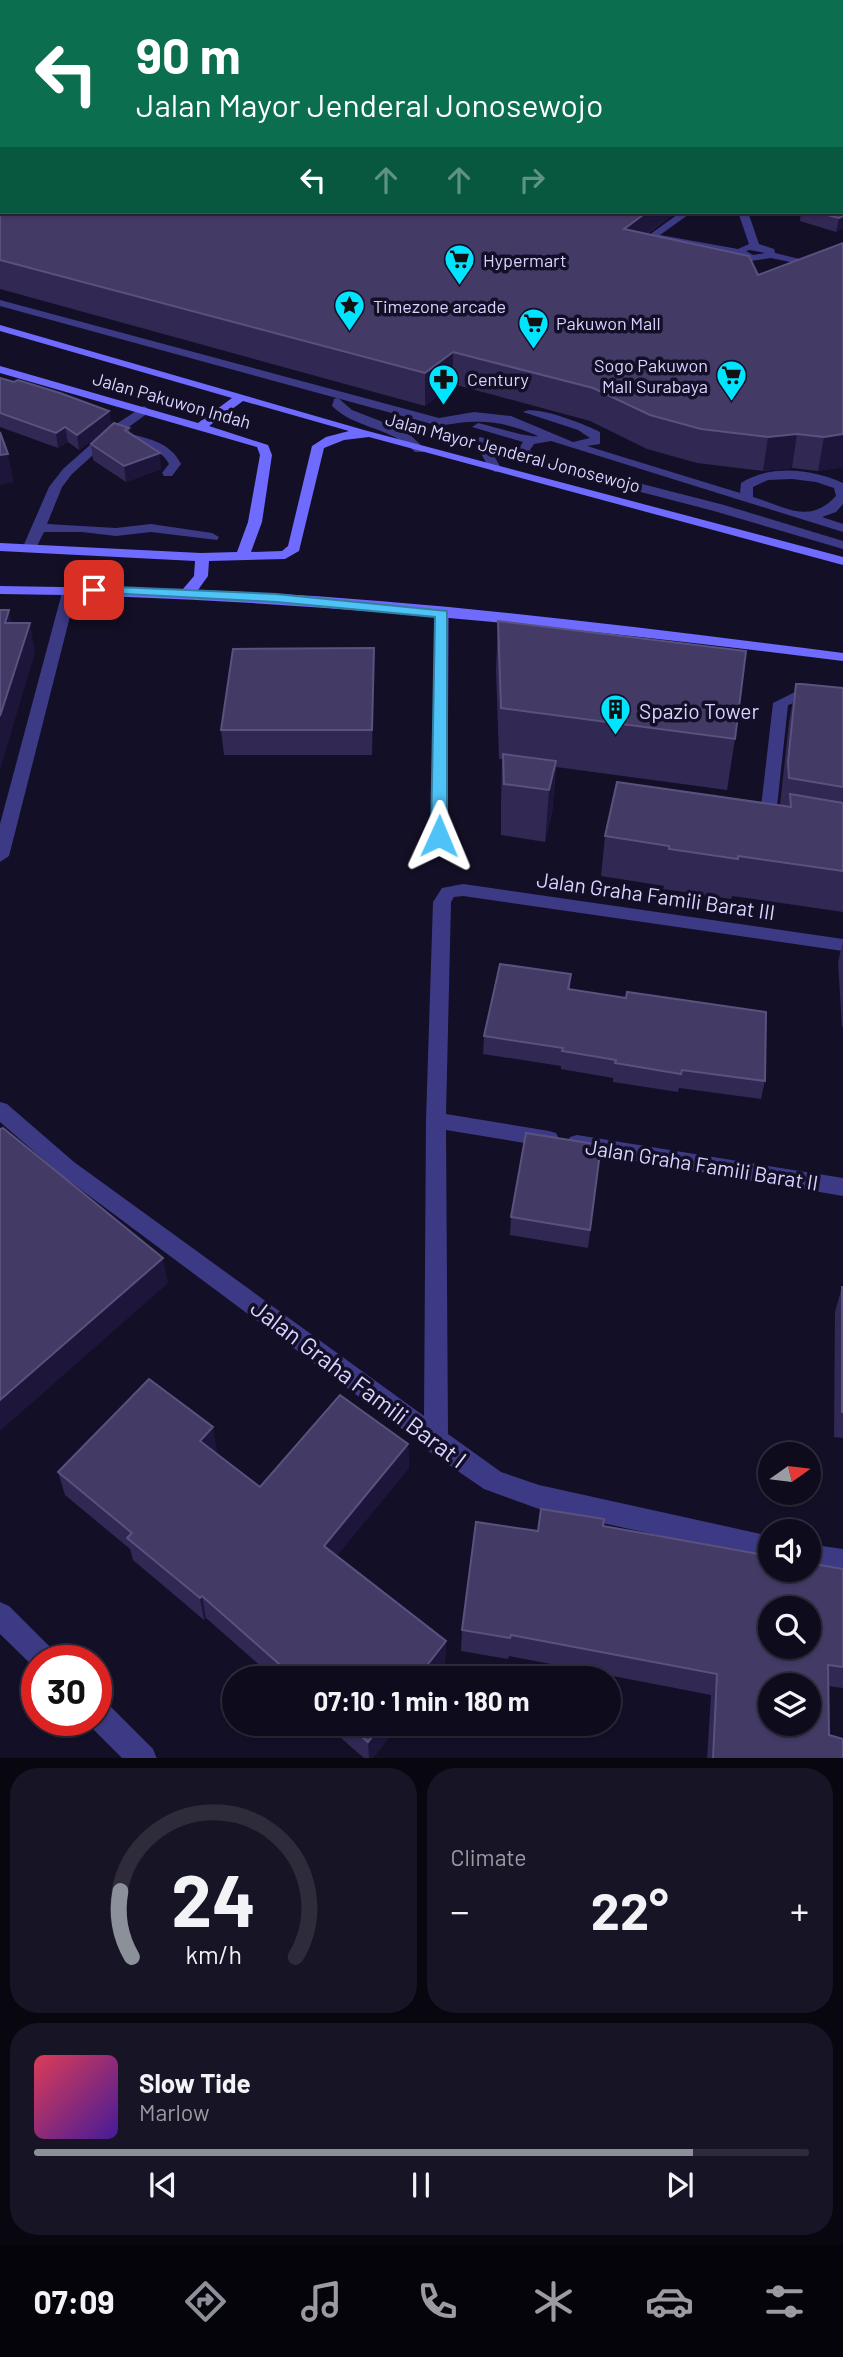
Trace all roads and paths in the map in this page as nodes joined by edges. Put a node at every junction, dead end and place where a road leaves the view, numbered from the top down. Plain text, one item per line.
1 (684, 214) edge
2 (744, 214) edge
3 (755, 247) junction
4 (740, 252) junction
5 (771, 255) junction
6 (828, 267) edge
7 (0, 306) edge
8 (2, 330) edge
9 (0, 369) edge
10 (241, 397) junction
11 (338, 402) junction
12 (144, 410) junction
13 (528, 418) junction
14 (201, 426) junction
15 (441, 426) junction
16 (113, 432) junction
17 (369, 433) junction
18 (514, 434) junction
19 (552, 439) junction
20 (480, 441) dead end
21 (530, 441) junction
22 (570, 445) junction
23 (419, 449) junction
24 (495, 468) junction
25 (168, 472) dead end
26 (747, 500) junction
27 (809, 518) junction
28 (840, 525) edge
29 (41, 528) junction
30 (212, 537) dead end
31 (843, 545) edge
32 (0, 547) edge
33 (29, 549) junction
34 (201, 557) junction
35 (242, 558) junction
36 (843, 561) edge
37 (70, 589) junction
38 (0, 590) edge
39 (188, 592) junction
40 (442, 613) junction
41 (843, 657) edge
42 (843, 701) edge
43 (792, 830) edge
44 (439, 836) dead end
45 (0, 856) edge
46 (843, 945) edge
47 (0, 1110) edge
48 (436, 1120) junction
49 (843, 1187) edge
50 (436, 1442) junction
51 (758, 1545) edge
52 (821, 1558) edge
53 (843, 1562) edge
54 (0, 1615) edge
55 (30, 1645) edge
56 (112, 1728) edge
57 (142, 1758) edge

1 - 4 street
2 - 3 street
3 - 4 street
3 - 5 street
4 - 5 street
5 - 6 street
7 - 11 street
7 - 15 street
8 - 10 main road, Jalan Pakuwon Indah
9 - 12 main road, Jalan Pakuwon Indah
10 - 14 main road
10 - 17 main road, Jalan Pakuwon Indah
11 - 15 street
11 - 23 street
12 - 14 main road, Jalan Pakuwon Indah
12 - 16 street
13 - 15 street
13 - 18 street
13 - 19 street
13 - 22 street
14 - 35 main road, Jalan Pakuwon Indah
15 - 18 street
16 - 25 street
16 - 29 street
17 - 23 main road, Jalan Mayor Jenderal Jonosewojo
17 - 35 main road, Jalan Mayor Jenderal Jonosewojo
18 - 21 street
19 - 21 street
19 - 22 street
20 - 24 street
21 - 31 street
22 - 26 street
23 - 24 main road, Jalan Mayor Jenderal Jonosewojo
24 - 36 main road, Jalan Mayor Jenderal Jonosewojo
26 - 27 street
26 - 27 street
27 - 28 street
29 - 30 street
29 - 33 street
32 - 33 main road, Jalan Mayor Jenderal Jonosewojo
33 - 34 main road, Jalan Mayor Jenderal Jonosewojo
34 - 35 main road, Jalan Mayor Jenderal Jonosewojo
34 - 39 main road
37 - 38 main road
37 - 39 main road
37 - 45 street
39 - 40 main road
40 - 41 main road
40 - 44 street
42 - 43 street
46 - 48 street, Jalan Graha Famili Barat III
47 - 50 street, Jalan Graha Famili Barat I
48 - 49 street, Jalan Graha Famili Barat II
48 - 50 street
50 - 51 street, Jalan Graha Famili Barat I
52 - 53 street
54 - 55 street
56 - 57 street

